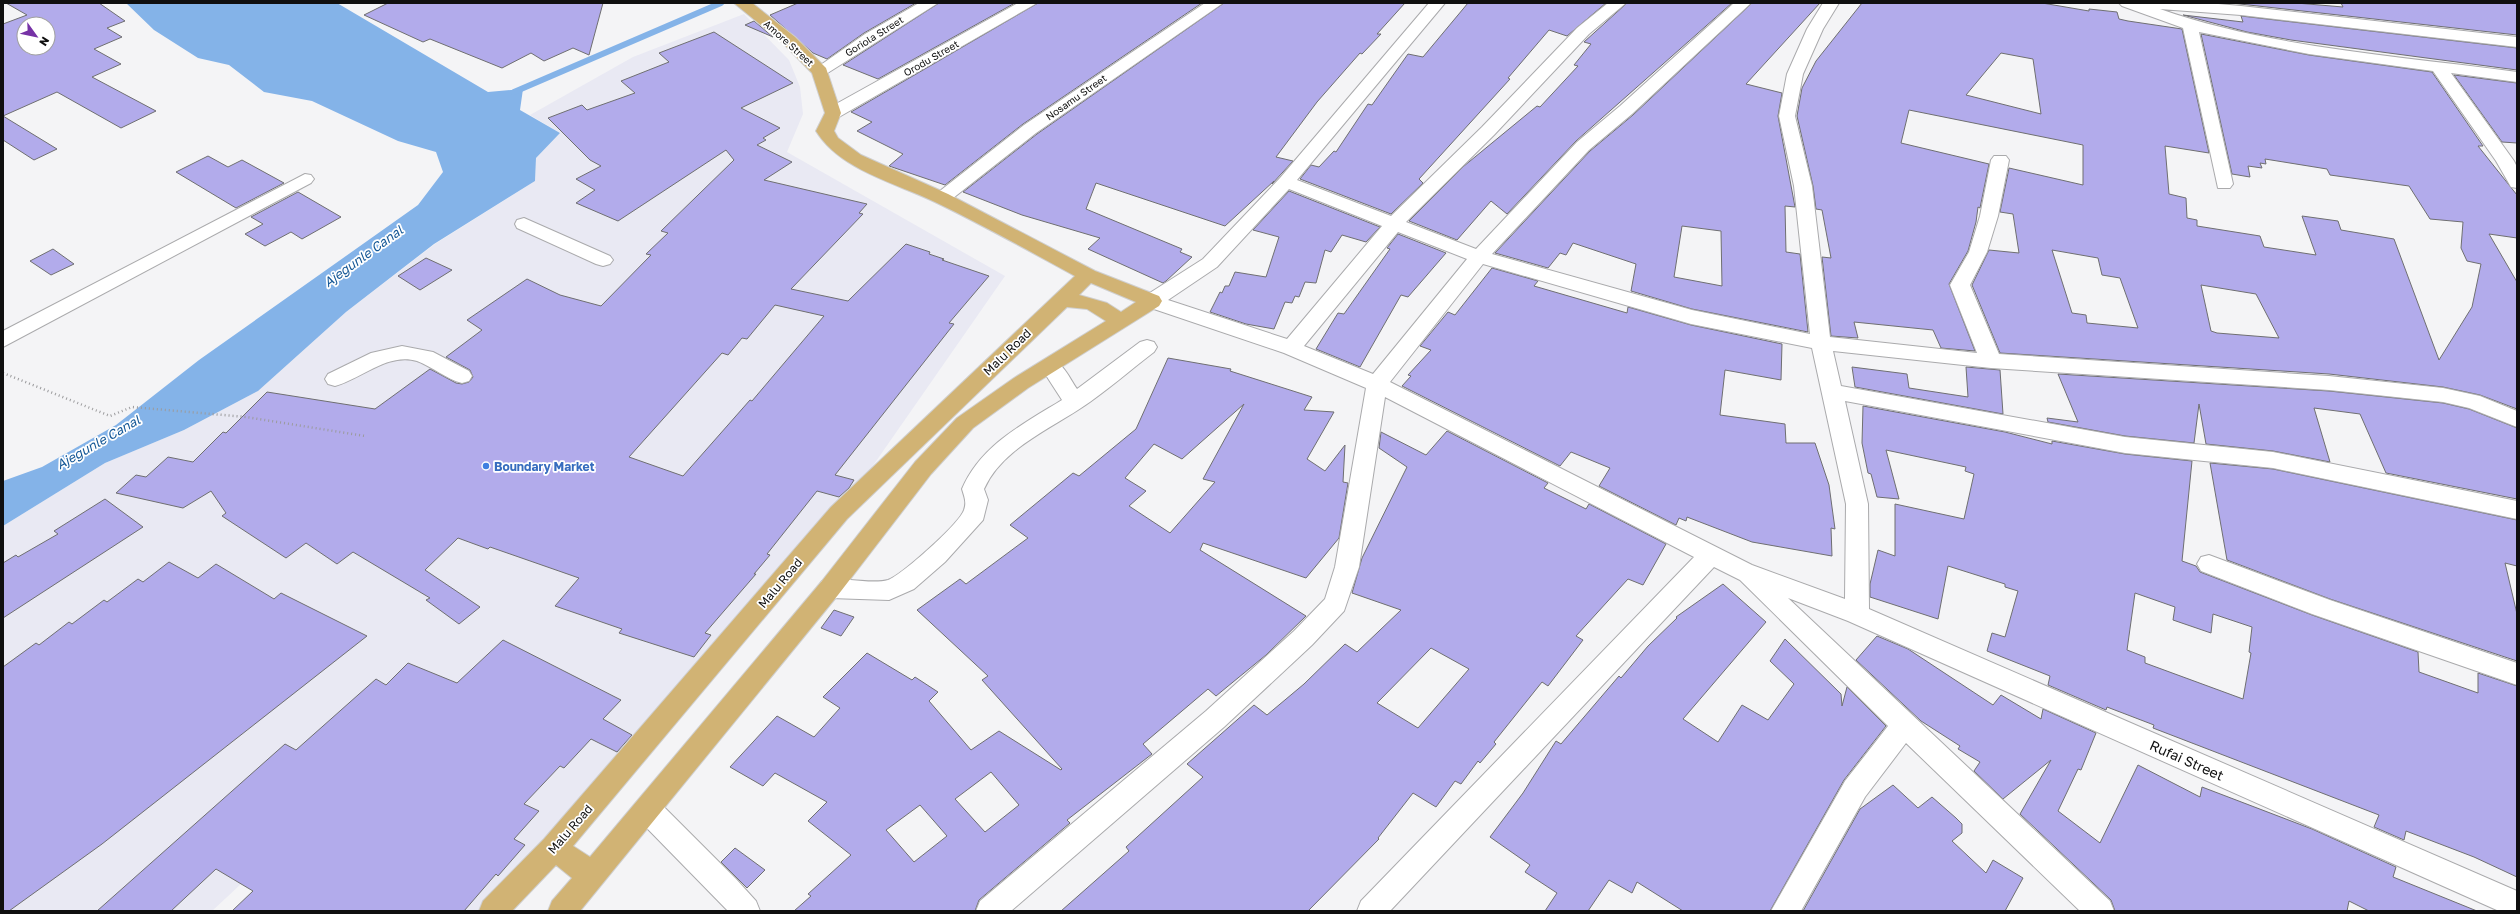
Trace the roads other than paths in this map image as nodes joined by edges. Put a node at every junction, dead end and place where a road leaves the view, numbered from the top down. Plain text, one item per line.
1 (742, 3) edge
2 (930, 3) edge
3 (1029, 3) edge
4 (1215, 3) edge
5 (1437, 3) edge
6 (1618, 3) edge
7 (1743, 3) edge
8 (1831, 3) edge
9 (2127, 3) edge
10 (2190, 25) junction
11 (2517, 42) edge
12 (2439, 68) junction
13 (820, 71) junction
14 (2517, 77) edge
15 (833, 113) junction
16 (2000, 160) dead end
17 (305, 179) dead end
18 (1286, 182) junction
19 (2517, 183) edge
20 (2224, 184) dead end
21 (942, 198) junction
22 (1395, 223) junction
23 (524, 224) dead end
24 (1479, 257) junction
25 (603, 260) dead end
26 (1088, 275) junction
27 (1160, 296) junction
28 (1060, 300) junction
29 (1120, 323) junction
30 (3, 340) edge
31 (1821, 343) junction
32 (1147, 347) dead end
33 (1291, 348) junction
34 (1991, 361) junction
35 (1050, 366) junction
36 (462, 376) dead end
37 (335, 379) dead end
38 (1377, 384) junction
39 (1834, 392) junction
40 (1075, 402) junction
41 (2517, 419) edge
42 (2517, 510) edge
43 (1712, 554) junction
44 (2209, 564) dead end
45 (1744, 572) junction
46 (830, 588) junction
47 (1857, 614) junction
48 (2517, 674) edge
49 (1905, 724) junction
50 (648, 810) junction
51 (554, 848) junction
52 (591, 878) junction
53 (2517, 905) edge
54 (493, 911) edge
55 (562, 911) edge
56 (746, 911) edge
57 (990, 911) edge
58 (1371, 911) edge
59 (1785, 911) edge
60 (2100, 911) edge

1 - 13 main road, Amore Street
2 - 13 street, Goriola Street
3 - 15 street, Orodu Street
4 - 21 street, Nosamu Street
5 - 18 street
6 - 22 street
7 - 24 street
8 - 31 street
9 - 10 street
9 - 11 street
10 - 12 street
10 - 20 street
12 - 14 street
12 - 19 street
13 - 15 main road, Amore Street
15 - 21 main road
16 - 34 street
17 - 30 street
18 - 22 street
18 - 27 street
21 - 26 main road
22 - 24 street
22 - 33 street
23 - 25 street
24 - 31 street
24 - 38 street
26 - 27 main road
26 - 28 main road, Malu Road
27 - 29 main road
27 - 33 street
28 - 29 main road
28 - 51 main road, Malu Road
29 - 35 main road
31 - 34 street
31 - 39 street
32 - 40 street
33 - 38 street
34 - 41 street
35 - 40 street
35 - 46 main road
36 - 37 street
38 - 43 street
38 - 57 street
39 - 42 street
39 - 47 street
40 - 46 street
43 - 45 street
43 - 58 street
44 - 48 street
45 - 47 street, Rufai Street
45 - 49 street
46 - 50 main road
47 - 53 street, Rufai Street
49 - 59 street
49 - 60 street
50 - 52 main road
50 - 56 street
51 - 52 main road
51 - 54 main road, Malu Road
52 - 55 main road

